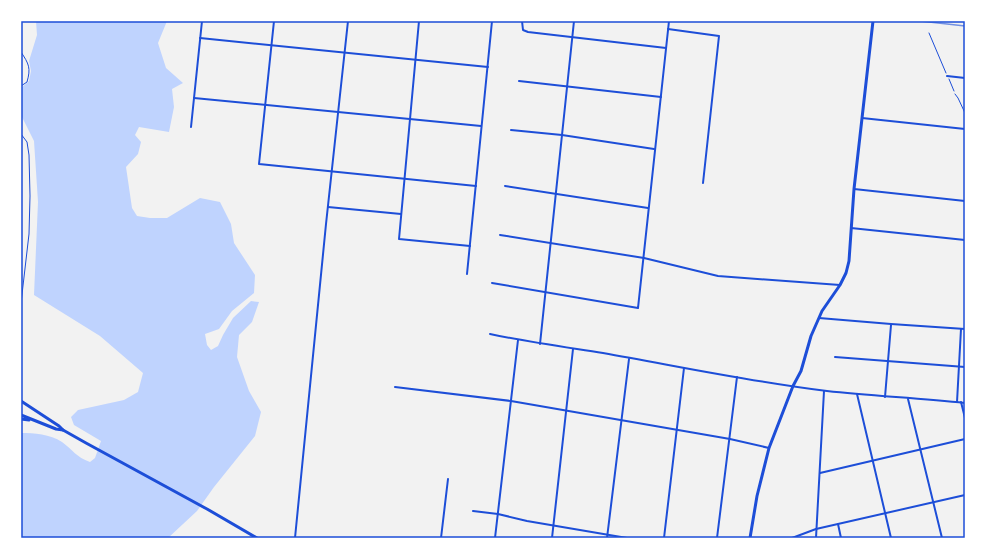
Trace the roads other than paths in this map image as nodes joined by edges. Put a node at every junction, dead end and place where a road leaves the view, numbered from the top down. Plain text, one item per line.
1 (202, 21) edge
2 (274, 21) edge
3 (348, 21) edge
4 (419, 21) edge
5 (492, 21) edge
6 (574, 21) edge
7 (669, 21) edge
8 (873, 21) edge
9 (522, 22) edge
10 (668, 29) junction
11 (200, 38) junction
12 (572, 38) junction
13 (272, 45) junction
14 (666, 48) junction
15 (345, 52) junction
16 (416, 60) junction
17 (488, 67) junction
18 (947, 76) road end
19 (965, 78) edge
20 (519, 81) dead end
21 (567, 86) junction
22 (955, 94) road end
23 (660, 97) junction
24 (194, 98) junction
25 (265, 105) junction
26 (339, 112) junction
27 (965, 113) edge
28 (862, 118) junction
29 (410, 120) junction
30 (482, 126) junction
31 (192, 127) dead end
32 (965, 129) edge
33 (511, 130) dead end
34 (562, 135) junction
35 (654, 149) junction
36 (332, 172) junction
37 (404, 180) junction
38 (703, 183) dead end
39 (476, 186) junction
40 (505, 186) dead end
41 (854, 189) junction
42 (556, 194) junction
43 (965, 201) edge
44 (328, 206) junction
45 (648, 208) junction
46 (401, 214) junction
47 (851, 228) junction
48 (500, 235) dead end
49 (965, 240) edge
50 (551, 244) junction
51 (470, 246) junction
52 (644, 258) junction
53 (467, 274) dead end
54 (492, 283) dead end
55 (840, 285) junction
56 (546, 292) junction
57 (819, 318) junction
58 (891, 324) junction
59 (961, 329) junction
60 (965, 329) edge
61 (490, 334) dead end
62 (518, 340) junction
63 (540, 344) junction
64 (573, 349) junction
65 (835, 357) dead end
66 (629, 358) junction
67 (887, 362) junction
68 (959, 366) junction
69 (965, 367) edge
70 (684, 368) junction
71 (737, 377) junction
72 (793, 386) junction
73 (395, 387) dead end
74 (824, 391) junction
75 (857, 394) junction
76 (885, 397) junction
77 (908, 399) junction
78 (511, 401) junction
79 (21, 402) edge
80 (957, 402) junction
81 (961, 402) junction
82 (965, 403) edge
83 (566, 411) junction
84 (21, 415) edge
85 (965, 418) edge
86 (21, 419) edge
87 (621, 420) junction
88 (34, 421) junction
89 (62, 430) junction
90 (677, 430) junction
91 (730, 439) junction
92 (965, 439) edge
93 (769, 448) junction
94 (920, 450) junction
95 (872, 461) junction
96 (820, 473) junction
97 (448, 478) dead end
98 (965, 495) edge
99 (933, 503) junction
100 (473, 511) dead end
101 (498, 514) junction
102 (885, 514) junction
103 (838, 524) junction
104 (553, 525) junction
105 (816, 529) junction
106 (607, 534) junction
107 (257, 538) edge
108 (295, 538) edge
109 (441, 538) edge
110 (495, 538) edge
111 (552, 538) edge
112 (607, 538) edge
113 (627, 538) edge
114 (664, 538) edge
115 (717, 538) edge
116 (750, 538) edge
117 (792, 538) edge
118 (816, 538) edge
119 (841, 538) edge
120 (891, 538) edge
121 (942, 538) edge

1 - 11 street
2 - 13 street
3 - 15 street
4 - 16 street
5 - 17 street
6 - 12 street
7 - 10 street
8 - 28 main road
9 - 12 street
10 - 14 street
10 - 38 street
11 - 13 street
11 - 24 street
12 - 14 street
12 - 21 street
13 - 15 street
13 - 25 street
14 - 23 street
15 - 16 street
15 - 26 street
16 - 17 street
16 - 29 street
17 - 30 street
18 - 19 street
20 - 21 street
21 - 23 street
21 - 34 street
22 - 27 lane
23 - 35 street
24 - 25 street
24 - 31 street
25 - 26 street
25 - 36 street
26 - 29 street
26 - 36 street
28 - 32 street
28 - 41 main road
29 - 30 street
29 - 37 street
30 - 39 street
33 - 34 street
34 - 35 street
34 - 42 street
35 - 45 street
36 - 37 street
36 - 44 street
37 - 39 street
37 - 46 street
39 - 51 street
40 - 42 street
41 - 43 street
41 - 47 main road
42 - 45 street
42 - 50 street
44 - 46 street
44 - 108 street
45 - 52 street
46 - 51 street
47 - 49 street
47 - 55 main road
48 - 50 street
50 - 52 street
50 - 56 street
51 - 53 street
52 - 55 street
52 - 56 street
54 - 56 street
55 - 57 main road
56 - 63 street
57 - 58 street
57 - 72 main road
58 - 59 street
58 - 67 street
59 - 60 street
59 - 68 street
61 - 62 street
62 - 63 street
62 - 78 street
63 - 64 street
64 - 66 street
64 - 83 street
65 - 67 street
66 - 70 street
66 - 87 street
67 - 68 street
67 - 76 street
68 - 69 street
68 - 80 street
70 - 71 street
70 - 90 street
71 - 72 street
71 - 91 street
72 - 74 street
72 - 93 main road
73 - 78 street
74 - 75 street
74 - 96 street
75 - 76 street
75 - 95 street
76 - 77 street
77 - 80 street
77 - 94 street
78 - 83 street
78 - 101 street
79 - 89 main road
80 - 81 street
81 - 82 street
81 - 85 street
83 - 87 street
83 - 104 street
84 - 88 main road
86 - 88 main road
87 - 90 street
87 - 106 street
88 - 89 main road
89 - 107 main road
90 - 91 street
90 - 114 street
91 - 93 street
91 - 115 street
92 - 94 street
93 - 116 main road
94 - 95 street
94 - 99 street
95 - 96 street
95 - 102 street
96 - 105 street
97 - 109 street
98 - 99 street
99 - 102 street
99 - 121 street
100 - 101 street
101 - 104 street
101 - 110 street
102 - 103 street
102 - 120 street
103 - 105 street
103 - 119 street
104 - 106 street
104 - 111 street
105 - 117 street
105 - 118 street
106 - 112 street
106 - 113 street

